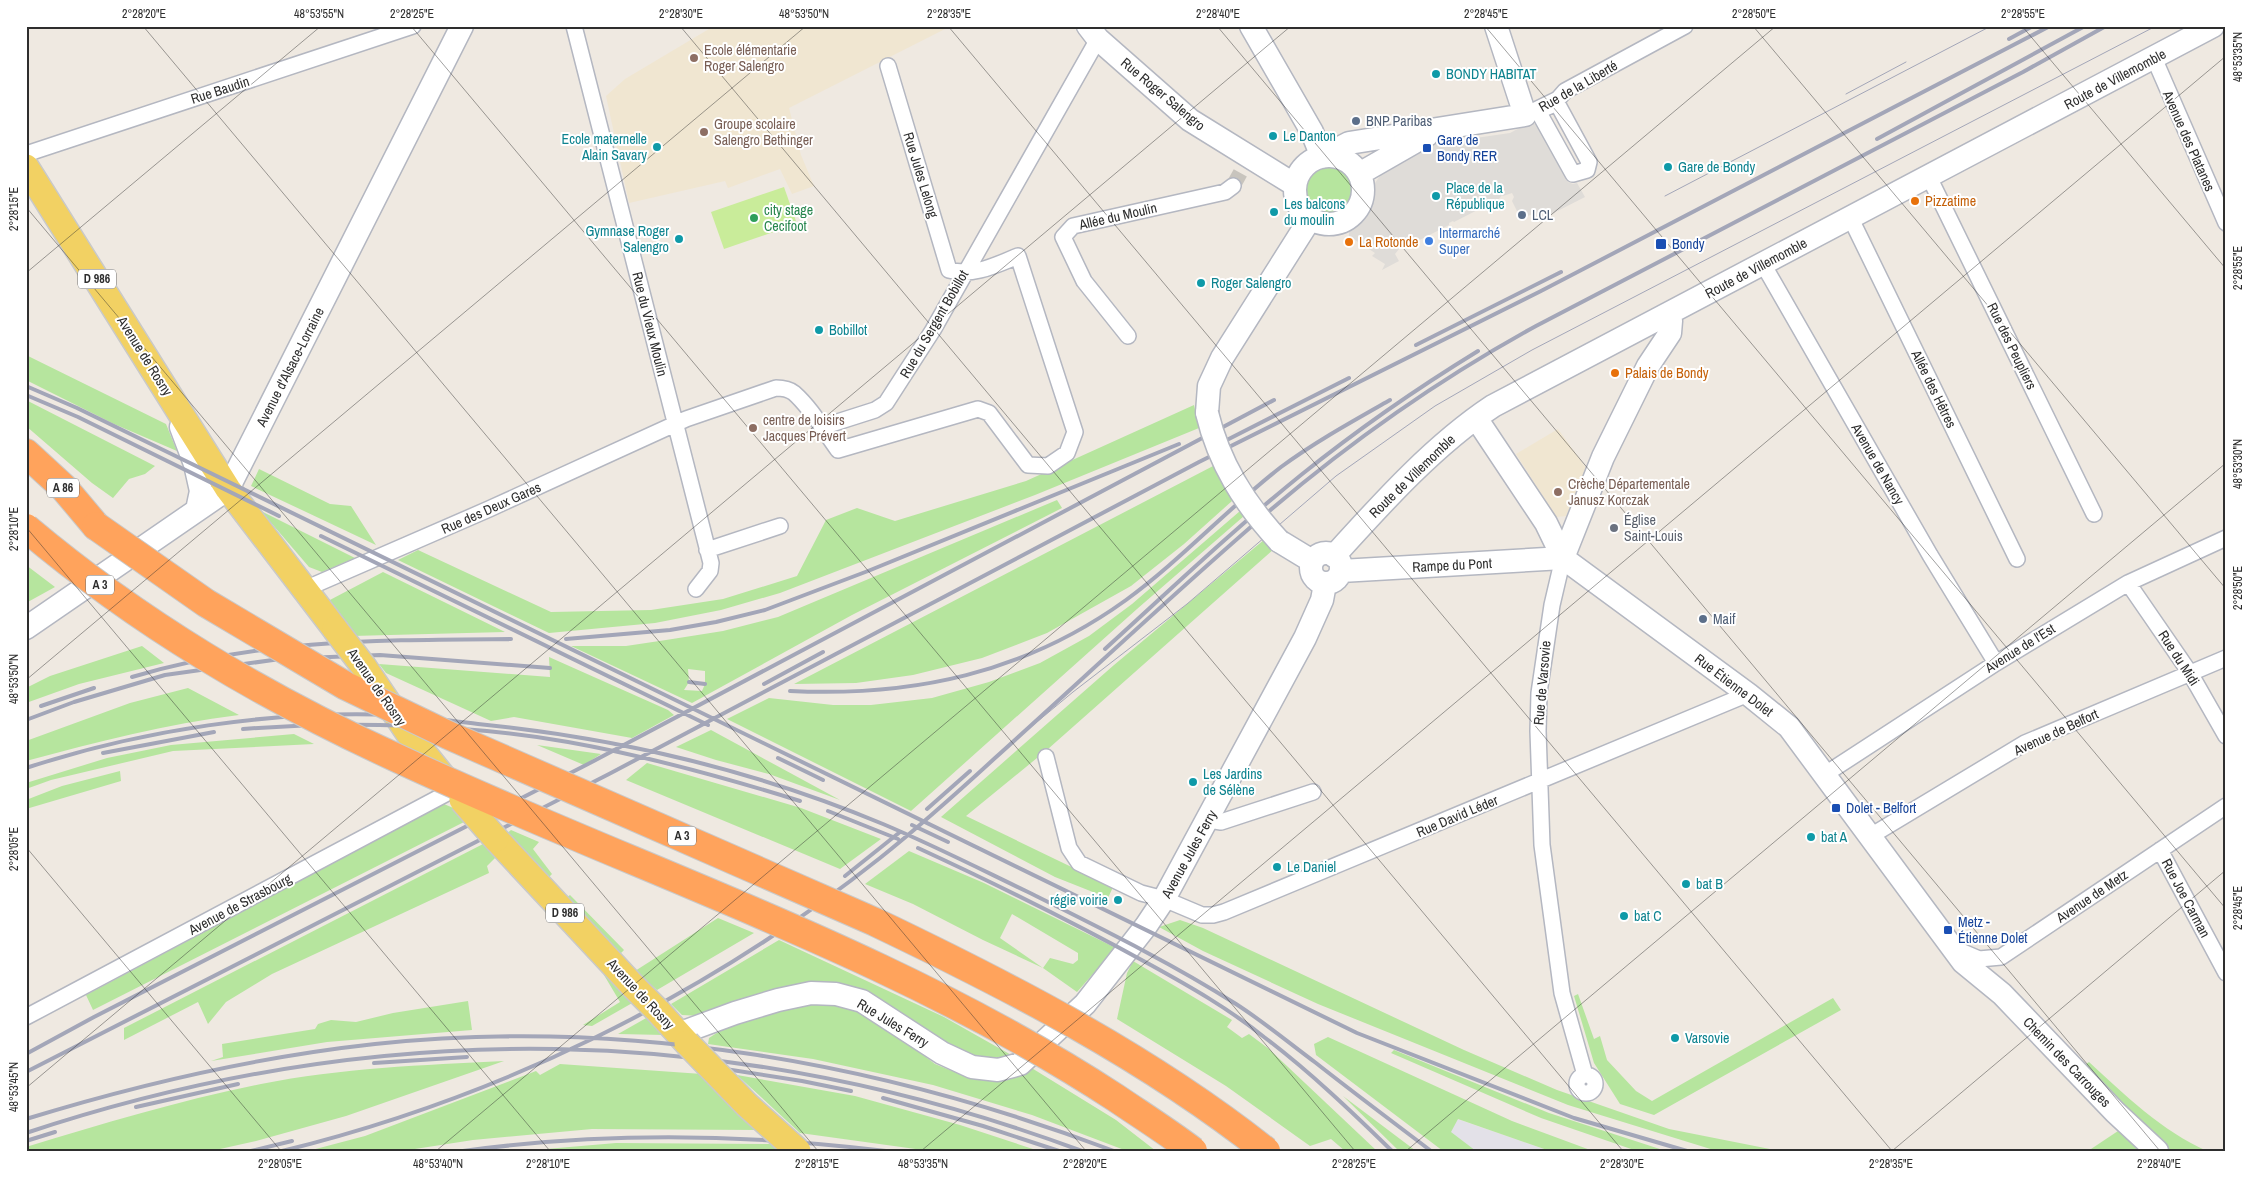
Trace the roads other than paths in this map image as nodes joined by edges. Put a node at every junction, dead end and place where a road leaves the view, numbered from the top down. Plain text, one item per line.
1 (413, 26) edge
2 (462, 26) edge
3 (574, 26) edge
4 (1251, 26) edge
5 (1496, 26) edge
6 (1685, 26) edge
7 (2213, 26) edge
8 (1093, 32) edge
9 (2154, 58) junction
10 (888, 66) dead end
11 (1558, 99) junction
12 (1533, 112) junction
13 (1435, 130) junction
14 (26, 154) edge
15 (1323, 156) junction
16 (26, 167) edge
17 (1359, 174) junction
18 (1930, 178) junction
19 (1295, 185) junction
20 (1232, 186) tunnel mouth
21 (1851, 218) junction
22 (1310, 219) junction
23 (2226, 223) edge
24 (1763, 264) junction
25 (963, 274) junction
26 (1668, 314) junction
27 (1128, 336) dead end
28 (167, 392) junction
29 (1476, 418) junction
30 (675, 424) junction
31 (820, 424) junction
32 (26, 453) edge
33 (26, 478) edge
34 (228, 489) junction
35 (197, 510) junction
36 (2094, 514) dead end
37 (96, 526) junction
38 (780, 526) dead end
39 (26, 528) edge
40 (2226, 538) edge
41 (707, 550) junction
42 (1563, 558) junction
43 (2017, 559) dead end
44 (1333, 570) junction
45 (2128, 583) junction
46 (305, 589) junction
47 (696, 589) dead end
48 (26, 628) edge
49 (2226, 658) edge
50 (1996, 663) junction
51 (2190, 673) junction
52 (1748, 694) junction
53 (2226, 736) edge
54 (1046, 757) dead end
55 (1824, 775) junction
56 (1540, 781) junction
57 (1313, 792) dead end
58 (457, 795) junction
59 (2226, 806) edge
60 (1209, 820) junction
61 (1869, 837) junction
62 (2160, 850) junction
63 (1164, 899) junction
64 (1984, 966) junction
65 (2226, 973) edge
66 (1085, 1004) joint
67 (26, 1017) edge
68 (683, 1039) junction
69 (1585, 1075) dead end
70 (798, 1151) edge
71 (1192, 1151) edge
72 (1266, 1151) edge
73 (2157, 1151) edge

1 - 14 street, Rue Baudin
2 - 34 street, Avenue d'Alsace-Lorraine
3 - 30 street, Rue du Vieux Moulin
4 - 15 street
5 - 12 street
6 - 11 street, Rue de la Liberté
7 - 9 street, Route de Villemomble
8 - 19 street, Rue Roger Salengro
8 - 25 street, Rue du Sergent Bobillot
9 - 18 street, Route de Villemomble
9 - 23 street, Avenue des Platanes
10 - 25 street, Rue Jules Lelong
11 - 12 street, Rue de la Liberté
11 - 12 street
12 - 13 street, Rue de la Liberté
13 - 15 street, Rue de la Liberté
13 - 17 street, Rue de la Liberté
15 - 17 street
15 - 19 street
16 - 28 main road, Avenue de Rosny / D 986
17 - 22 street
18 - 21 street, Route de Villemomble
18 - 36 street, Rue des Peupliers
19 - 22 street
20 - 27 street, Allée du Moulin
21 - 24 street, Route de Villemomble
21 - 43 street, Allée des Hêtres
22 - 44 street, Rampe du Pont, bridge
24 - 26 street, Route de Villemomble
24 - 50 street, Avenue de Nancy
25 - 31 street, Rue du Sergent Bobillot
25 - 31 street
26 - 29 street, Route de Villemomble
26 - 42 street, Rue de Varsovie
28 - 34 main road, Avenue de Rosny / D 986
28 - 35 street
29 - 42 street, Rue Étienne Dolet
29 - 44 street, Route de Villemomble
30 - 31 street
30 - 41 street, Rue du Vieux Moulin
30 - 46 street, Rue des Deux Gares
32 - 37 highway, A 86
33 - 37 highway, A 3
34 - 35 street, Avenue d'Alsace-Lorraine
34 - 46 main road, Avenue de Rosny / D 986
35 - 48 street, Avenue d'Alsace-Lorraine
37 - 72 highway, A 3, bridge
38 - 41 street
39 - 71 highway, A 3, bridge
40 - 45 street, Avenue de l'Est
41 - 47 street, Rue du Vieux Moulin
42 - 44 street, Rampe du Pont
42 - 52 street, Rue Étienne Dolet
42 - 56 street, Rue de Varsovie
44 - 60 street, Avenue Jules Ferry
45 - 50 street, Avenue de l'Est
45 - 51 street, Rue du Midi
46 - 58 main road, Avenue de Rosny / D 986, bridge
49 - 51 street, Avenue de Belfort
50 - 55 street, Avenue de l'Est
51 - 53 street, Rue du Midi
51 - 61 street, Avenue de Belfort
52 - 55 street, Rue Étienne Dolet
52 - 56 street, Rue David Léder
54 - 63 street, Rue David Léder
55 - 61 street, Rue Étienne Dolet
56 - 63 street, Rue David Léder
56 - 69 street, Rue de Varsovie
57 - 60 street
58 - 67 street, Avenue de Strasbourg
58 - 68 main road, Avenue de Rosny / D 986, bridge
59 - 62 street, Avenue de Metz
60 - 63 street, Avenue Jules Ferry
61 - 64 street, Rue Étienne Dolet
62 - 64 street, Avenue de Metz
62 - 65 street, Rue Joe Carman
63 - 66 street, Avenue Jules Ferry
64 - 73 street, Chemin des Carrouges
66 - 68 street, Rue Jules Ferry
68 - 70 main road, Avenue de Rosny / D 986, bridge

